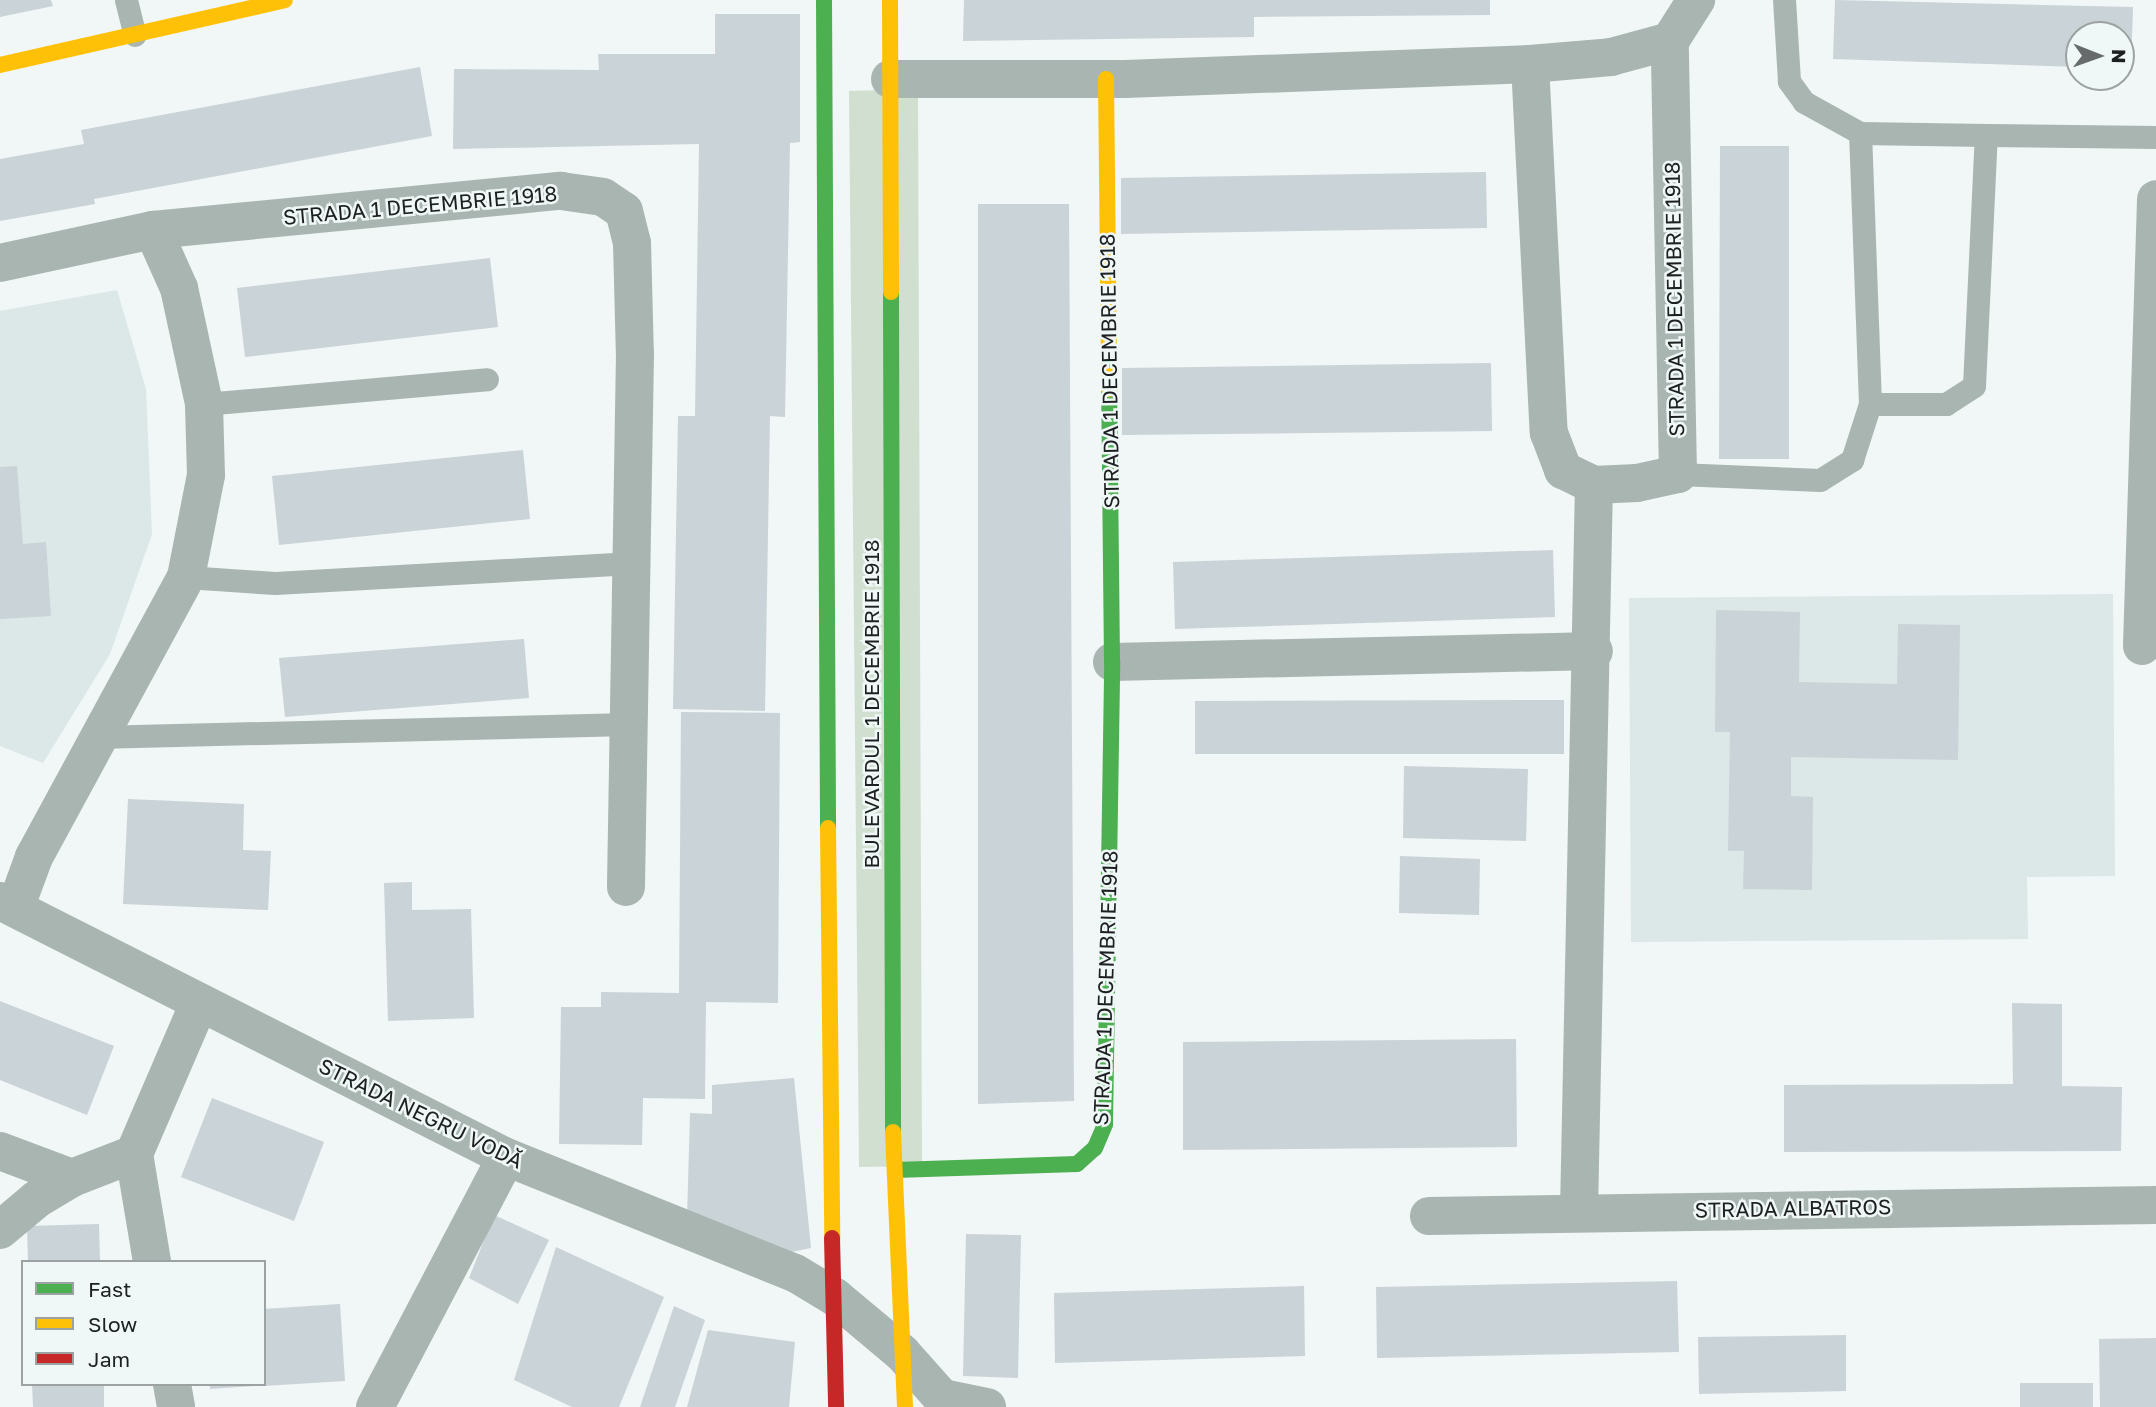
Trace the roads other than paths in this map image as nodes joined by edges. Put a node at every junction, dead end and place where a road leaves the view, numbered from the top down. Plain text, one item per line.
1 (127, 0) edge
2 (285, 0) edge
3 (824, 0) edge
4 (890, 0) edge
5 (1696, 0) edge
6 (1784, 0) edge
7 (135, 35) junction
8 (1670, 41) junction
9 (1530, 64) junction
10 (0, 65) edge
11 (890, 79) junction
12 (1106, 79) junction
13 (1860, 133) junction
14 (1986, 135) junction
15 (2156, 136) edge
16 (2156, 200) edge
17 (153, 230) junction
18 (0, 263) edge
19 (487, 379) dead end
20 (204, 404) junction
21 (1870, 404) junction
22 (1678, 474) junction
23 (1594, 485) junction
24 (632, 563) junction
25 (186, 577) junction
26 (2142, 646) dead end
27 (1594, 650) junction
28 (1112, 662) junction
29 (629, 724) junction
30 (96, 737) junction
31 (626, 887) dead end
32 (8, 904) edge
33 (199, 1003) junction
34 (0, 1151) edge
35 (134, 1154) junction
36 (506, 1157) junction
37 (895, 1170) junction
38 (72, 1178) junction
39 (2156, 1205) edge
40 (1579, 1212) junction
41 (1429, 1216) dead end
42 (0, 1230) edge
43 (152, 1260) edge
44 (835, 1297) junction
45 (902, 1353) junction
46 (172, 1386) edge
47 (176, 1407) edge
48 (375, 1407) edge
49 (836, 1407) edge
50 (905, 1407) edge
51 (987, 1407) edge

1 - 7 lane
2 - 7 main road
3 - 44 main road, BULEVARDUL 1 DECEMBRIE 1918
4 - 11 main road, BULEVARDUL 1 DECEMBRIE 1918
5 - 8 street
6 - 13 lane
7 - 10 main road
8 - 9 street
8 - 22 street, STRADA 1 DECEMBRIE 1918
9 - 12 street
9 - 23 street
11 - 12 street
11 - 37 main road, BULEVARDUL 1 DECEMBRIE 1918
12 - 28 main road, STRADA 1 DECEMBRIE 1918
13 - 14 lane
13 - 21 lane
14 - 15 lane
14 - 21 lane
16 - 26 street
17 - 18 street
17 - 20 street, STRADA NEGRU VODĂ
17 - 24 street, STRADA 1 DECEMBRIE 1918
19 - 20 lane
20 - 25 street, STRADA NEGRU VODĂ
21 - 22 lane
22 - 23 street
23 - 27 street
24 - 25 lane
24 - 29 street, STRADA 1 DECEMBRIE 1918
25 - 30 street, STRADA NEGRU VODĂ
27 - 28 street
27 - 40 street
28 - 37 main road, STRADA 1 DECEMBRIE 1918
29 - 30 lane
29 - 31 street, STRADA 1 DECEMBRIE 1918
30 - 32 street, STRADA NEGRU VODĂ
32 - 33 street, STRADA NEGRU VODĂ
33 - 35 street
33 - 36 street, STRADA NEGRU VODĂ
34 - 38 street
35 - 38 street
35 - 43 street
36 - 44 street, STRADA NEGRU VODĂ
36 - 48 street
37 - 45 main road, BULEVARDUL 1 DECEMBRIE 1918
38 - 42 street
39 - 40 street, STRADA ALBATROS
40 - 41 street, STRADA ALBATROS
44 - 45 street, STRADA NEGRU VODĂ
44 - 49 main road, BULEVARDUL 1 DECEMBRIE 1918
45 - 50 main road, BULEVARDUL 1 DECEMBRIE 1918
45 - 51 street, STRADA NEGRU VODĂ
46 - 47 street

